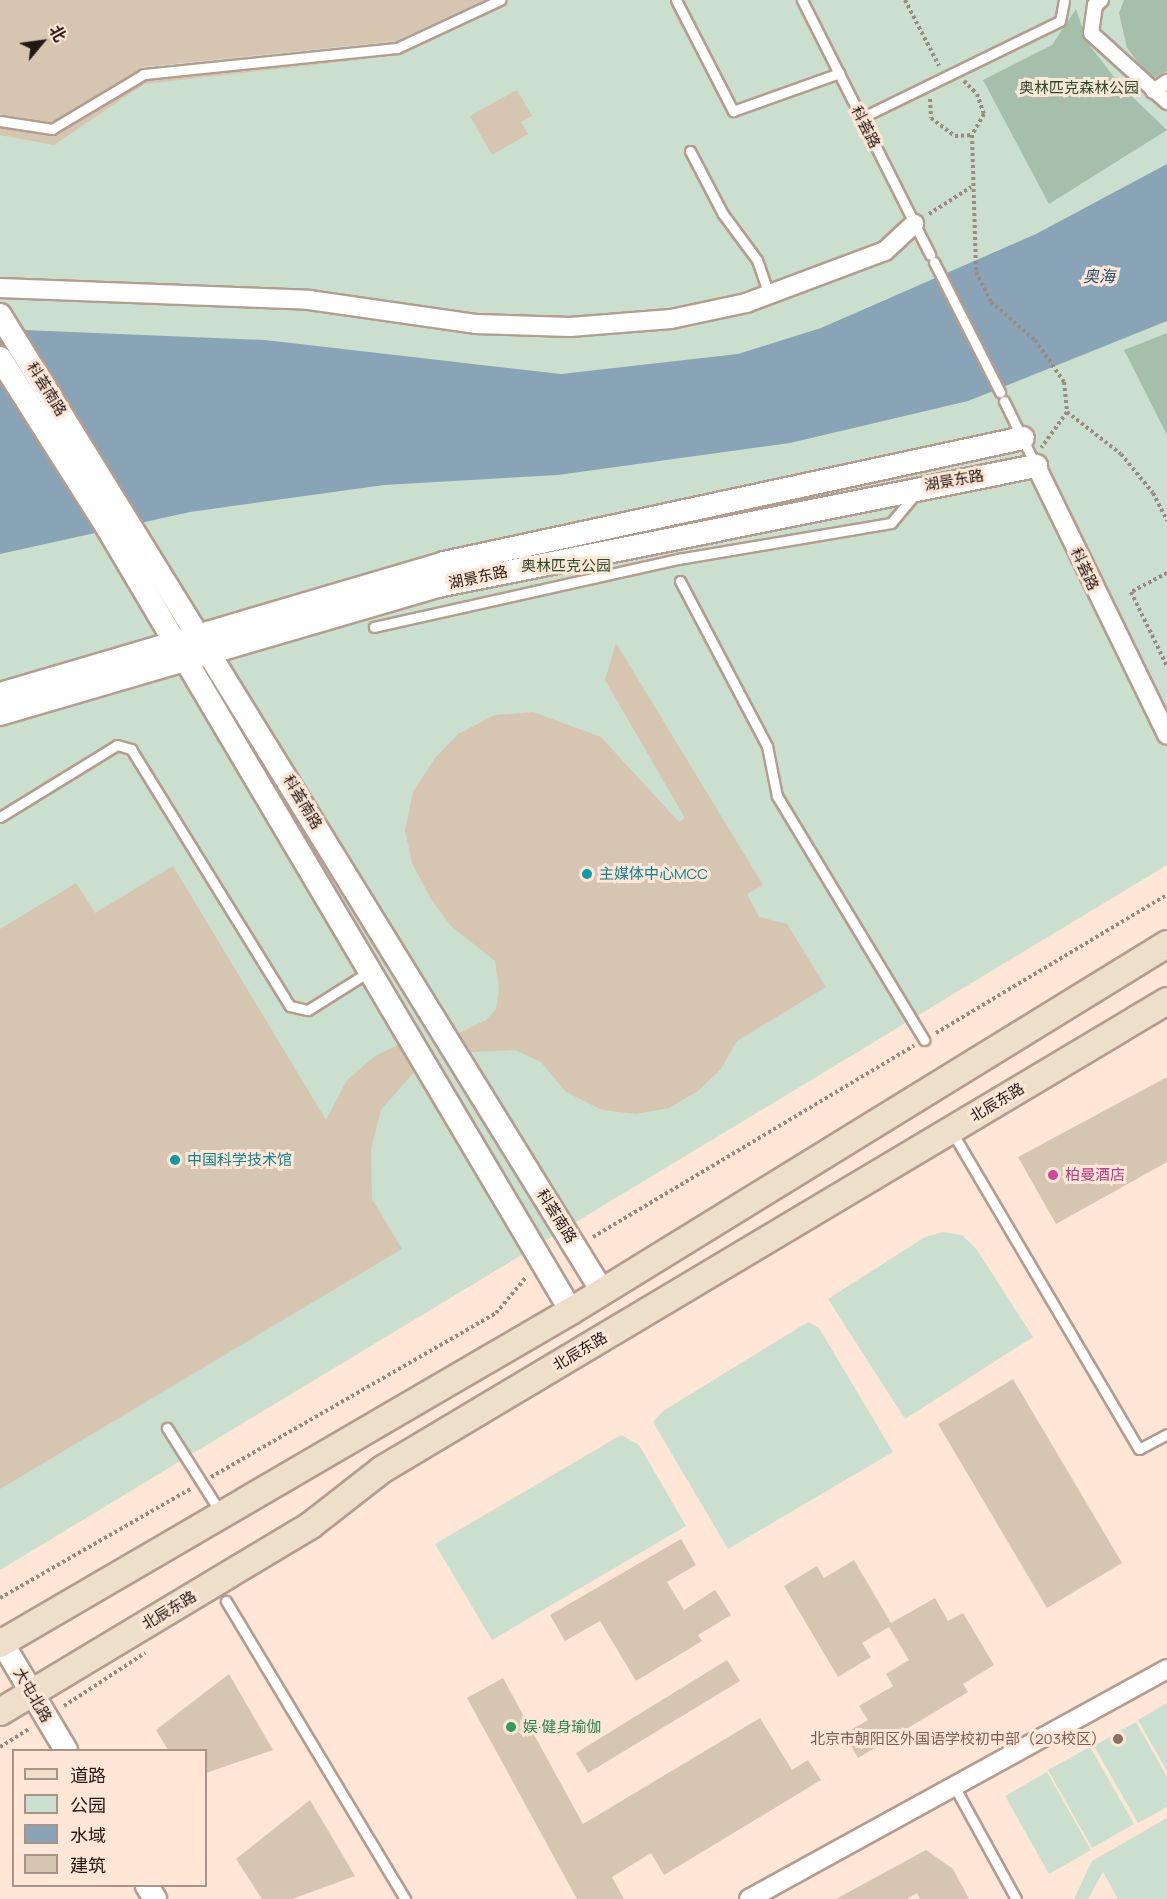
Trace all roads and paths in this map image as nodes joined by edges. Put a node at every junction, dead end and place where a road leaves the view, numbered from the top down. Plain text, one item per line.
1 (500, 0) edge
2 (676, 0) edge
3 (802, 0) edge
4 (906, 0) edge
5 (1064, 0) edge
6 (1101, 0) edge
7 (839, 73) junction
8 (944, 76) junction
9 (1167, 82) edge
10 (1153, 91) junction
11 (1167, 102) edge
12 (861, 118) junction
13 (0, 121) edge
14 (972, 135) junction
15 (690, 151) dead end
16 (971, 187) junction
17 (914, 224) junction
18 (0, 288) edge
19 (769, 294) junction
20 (3, 321) edge
21 (0, 358) edge
22 (1067, 412) junction
23 (1030, 453) junction
24 (945, 454) junction
25 (949, 481) junction
26 (921, 486) junction
27 (1167, 521) edge
28 (1167, 573) edge
29 (680, 582) dead end
30 (374, 627) dead end
31 (205, 642) junction
32 (177, 649) junction
33 (1167, 666) edge
34 (0, 694) edge
35 (0, 714) edge
36 (1167, 735) edge
37 (0, 817) edge
38 (1167, 944) edge
39 (370, 971) junction
40 (1167, 1000) edge
41 (924, 1040) dead end
42 (951, 1130) junction
43 (602, 1291) junction
44 (571, 1311) junction
45 (167, 1428) dead end
46 (1167, 1434) edge
47 (220, 1513) junction
48 (226, 1601) dead end
49 (1, 1642) edge
50 (1167, 1669) edge
51 (31, 1693) junction
52 (0, 1712) edge
53 (65, 1749) edge
54 (954, 1786) junction
55 (405, 1899) edge
56 (749, 1899) edge
57 (1016, 1899) edge

1 - 13 lane
2 - 7 lane
3 - 7 lane, 科荟路
4 - 8 path
5 - 8 lane
6 - 10 street
7 - 12 lane, 科荟路
8 - 12 lane
8 - 14 path
8 - 14 path
9 - 10 street
10 - 11 street
12 - 17 lane, 科荟路
14 - 16 path
15 - 19 lane
16 - 17 path
16 - 22 path
17 - 19 street
17 - 23 lane, 科荟路
18 - 19 street
20 - 31 street, 科荟南路
21 - 32 street, 科荟南路
22 - 23 path
22 - 27 path
23 - 24 street, 湖景东路
23 - 25 street, 湖景东路
23 - 36 street, 科荟路
24 - 25 street
24 - 31 street, 湖景东路
25 - 26 street, 湖景东路
26 - 30 lane
26 - 31 street, 湖景东路
28 - 33 path
29 - 41 lane
31 - 32 street, 湖景东路
31 - 43 street, 科荟南路
32 - 34 street, 湖景东路
32 - 35 street, 湖景东路
32 - 39 street, 科荟南路
37 - 39 lane
38 - 43 main road
39 - 44 street, 科荟南路
40 - 42 main road, 北辰东路
42 - 46 lane
42 - 51 main road, 北辰东路
43 - 44 main road
44 - 47 main road
45 - 47 lane
47 - 49 main road
48 - 55 lane
49 - 51 street, 大屯北路
50 - 54 street
51 - 52 main road, 北辰东路
51 - 53 street, 大屯北路
54 - 56 street
54 - 57 lane

